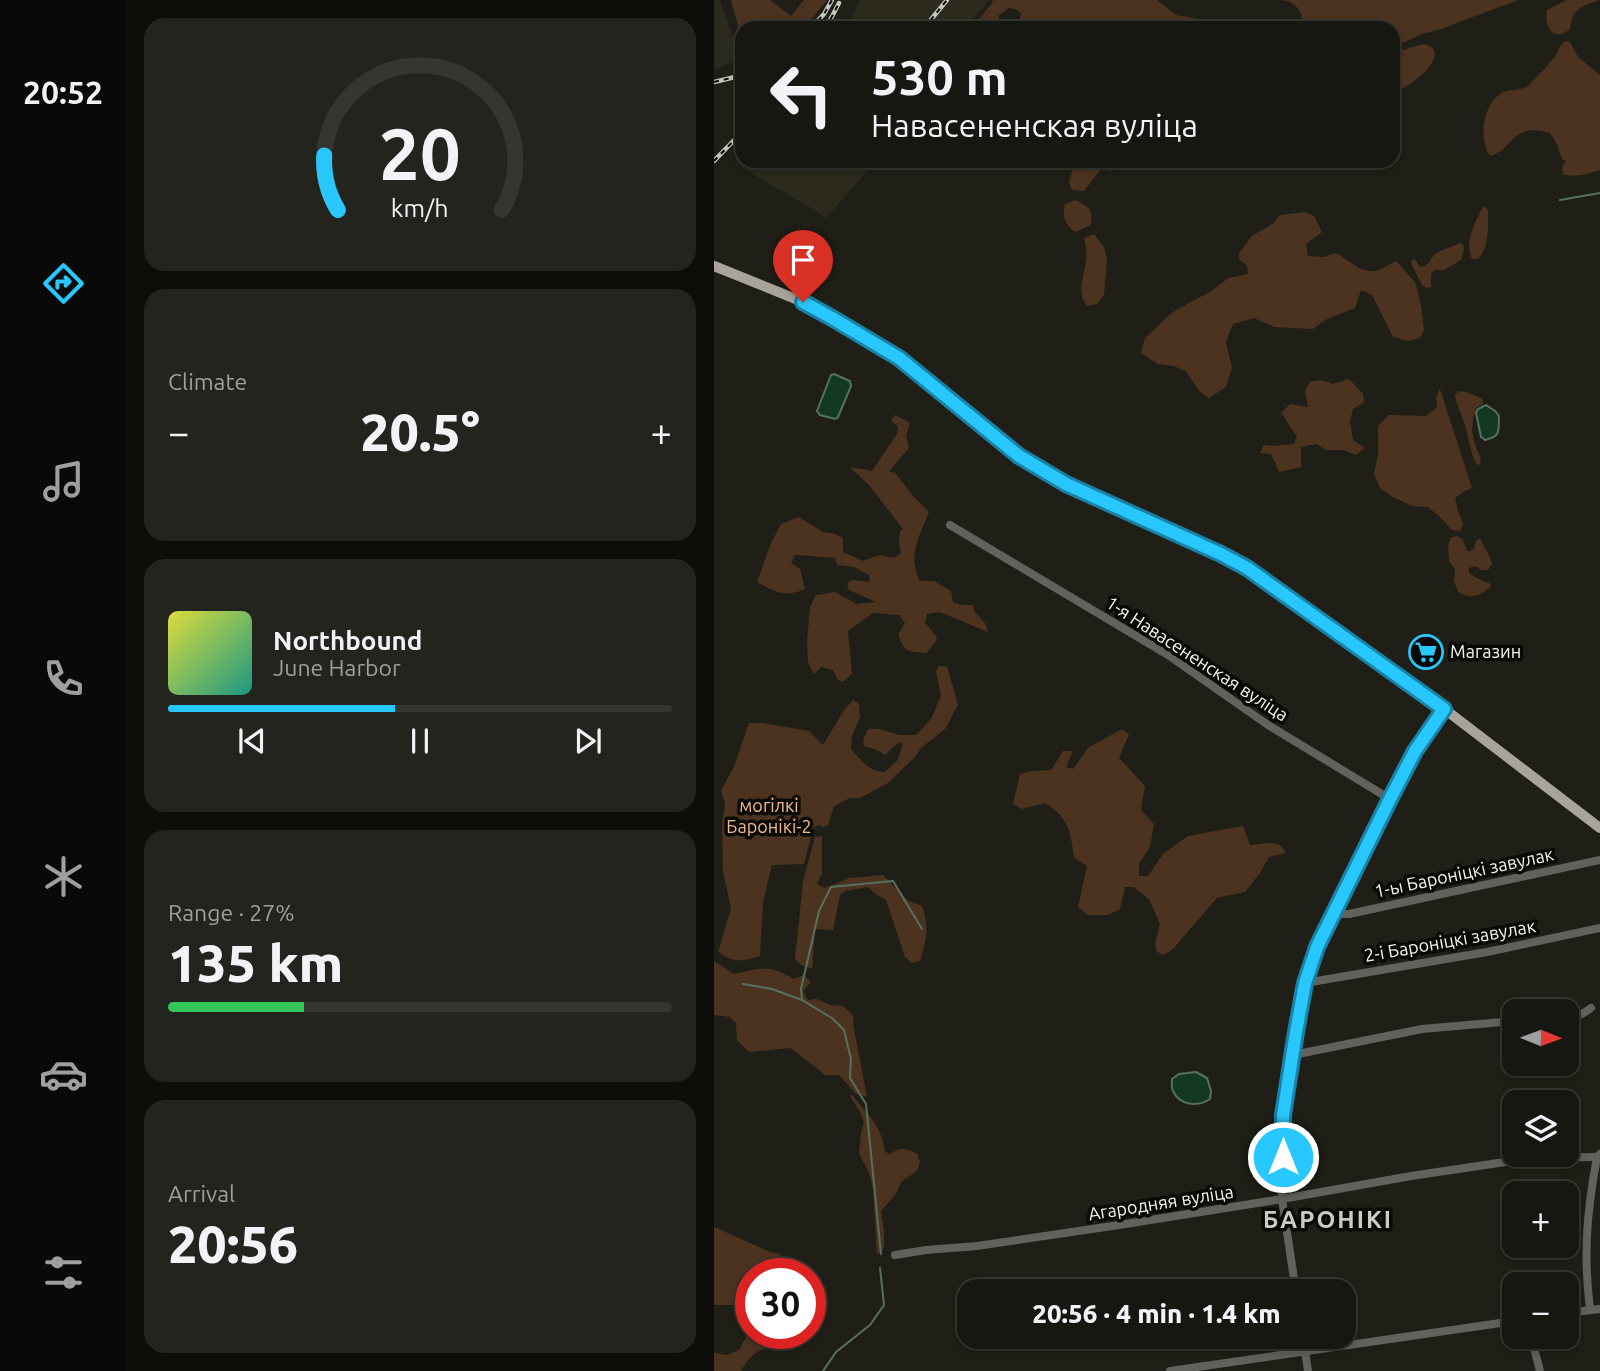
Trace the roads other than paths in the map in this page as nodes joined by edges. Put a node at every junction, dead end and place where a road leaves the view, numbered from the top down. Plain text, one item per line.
1 (714, 267) edge
2 (950, 525) dead end
3 (1444, 709) junction
4 (1390, 799) junction
5 (1600, 828) edge
6 (1600, 860) edge
7 (1334, 914) junction
8 (1600, 928) edge
9 (1305, 983) junction
10 (1591, 1008) dead end
11 (1579, 1014) edge
12 (1502, 1022) edge
13 (1293, 1055) junction
14 (1599, 1156) edge
15 (1282, 1199) junction
16 (895, 1255) dead end
17 (1294, 1279) edge
18 (1600, 1308) edge
19 (1590, 1309) junction
20 (1579, 1310) edge
21 (1502, 1323) edge
22 (1305, 1349) edge
23 (1534, 1349) edge
24 (1305, 1352) junction
25 (1170, 1371) edge
26 (1308, 1371) edge
27 (1540, 1371) edge

1 - 3 main road
2 - 4 street, 1-я Навасененская вуліца
3 - 4 street
3 - 5 main road
4 - 7 street
6 - 7 street, 1-ы Бароніцкі завулак
7 - 9 street
8 - 9 street, 2-і Бароніцкі завулак
9 - 13 street
10 - 11 street
12 - 13 street
13 - 15 street
14 - 15 street, Агародняя вуліца
14 - 19 street
15 - 16 street, Агародняя вуліца
15 - 17 street
18 - 19 street
19 - 20 street
21 - 24 street
22 - 24 street
23 - 27 street
24 - 25 street
24 - 26 street

